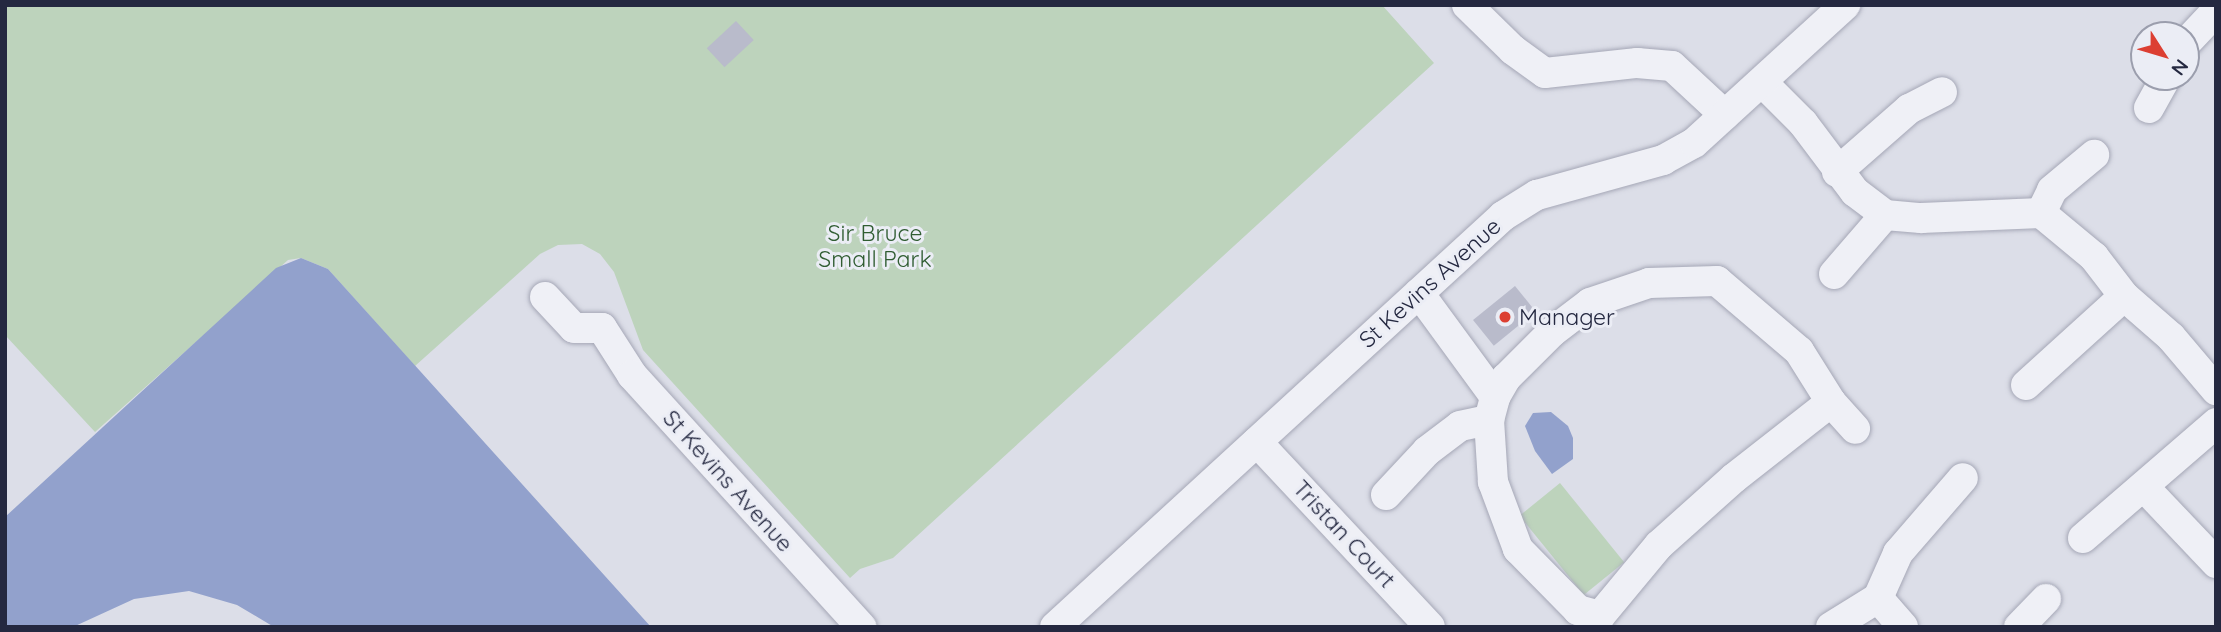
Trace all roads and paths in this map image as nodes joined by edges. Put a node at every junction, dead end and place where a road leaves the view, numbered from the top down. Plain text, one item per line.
1 (1467, 5) edge
2 (1845, 5) edge
3 (2216, 12) edge
4 (2200, 29) edge
5 (1755, 88) junction
6 (2158, 91) edge
7 (1942, 92) dead end
8 (2149, 108) dead end
9 (1725, 115) junction
10 (2094, 155) dead end
11 (1837, 172) junction
12 (2041, 213) junction
13 (1885, 215) junction
14 (1833, 274) dead end
15 (1419, 293) junction
16 (2124, 296) junction
17 (545, 297) dead end
18 (2026, 385) dead end
19 (2216, 390) edge
20 (1497, 398) junction
21 (1831, 402) junction
22 (2216, 423) edge
23 (1855, 429) dead end
24 (1257, 442) junction
25 (1963, 478) dead end
26 (2144, 487) junction
27 (1386, 495) dead end
28 (2083, 538) dead end
29 (2216, 563) edge
30 (1878, 598) junction
31 (2046, 599) dead end
32 (1419, 623) edge
33 (861, 627) edge
34 (1055, 627) edge
35 (1832, 627) edge
36 (1903, 627) edge
37 (2020, 627) edge

1 - 9 street
2 - 5 street, St Kevins Avenue
3 - 4 street
5 - 9 street, St Kevins Avenue
5 - 11 street
6 - 8 street
7 - 11 street
9 - 15 street, St Kevins Avenue
10 - 12 street
11 - 13 street
12 - 13 street
12 - 16 street
13 - 14 street
15 - 20 street
15 - 24 street, St Kevins Avenue
16 - 18 street
16 - 19 street
17 - 33 street, St Kevins Avenue
20 - 21 street
20 - 21 street
20 - 27 street
21 - 23 street
22 - 26 street
24 - 32 street, Tristan Court
24 - 34 street, St Kevins Avenue
25 - 30 street
26 - 28 street
26 - 29 street
30 - 35 street
30 - 36 street
31 - 37 street

